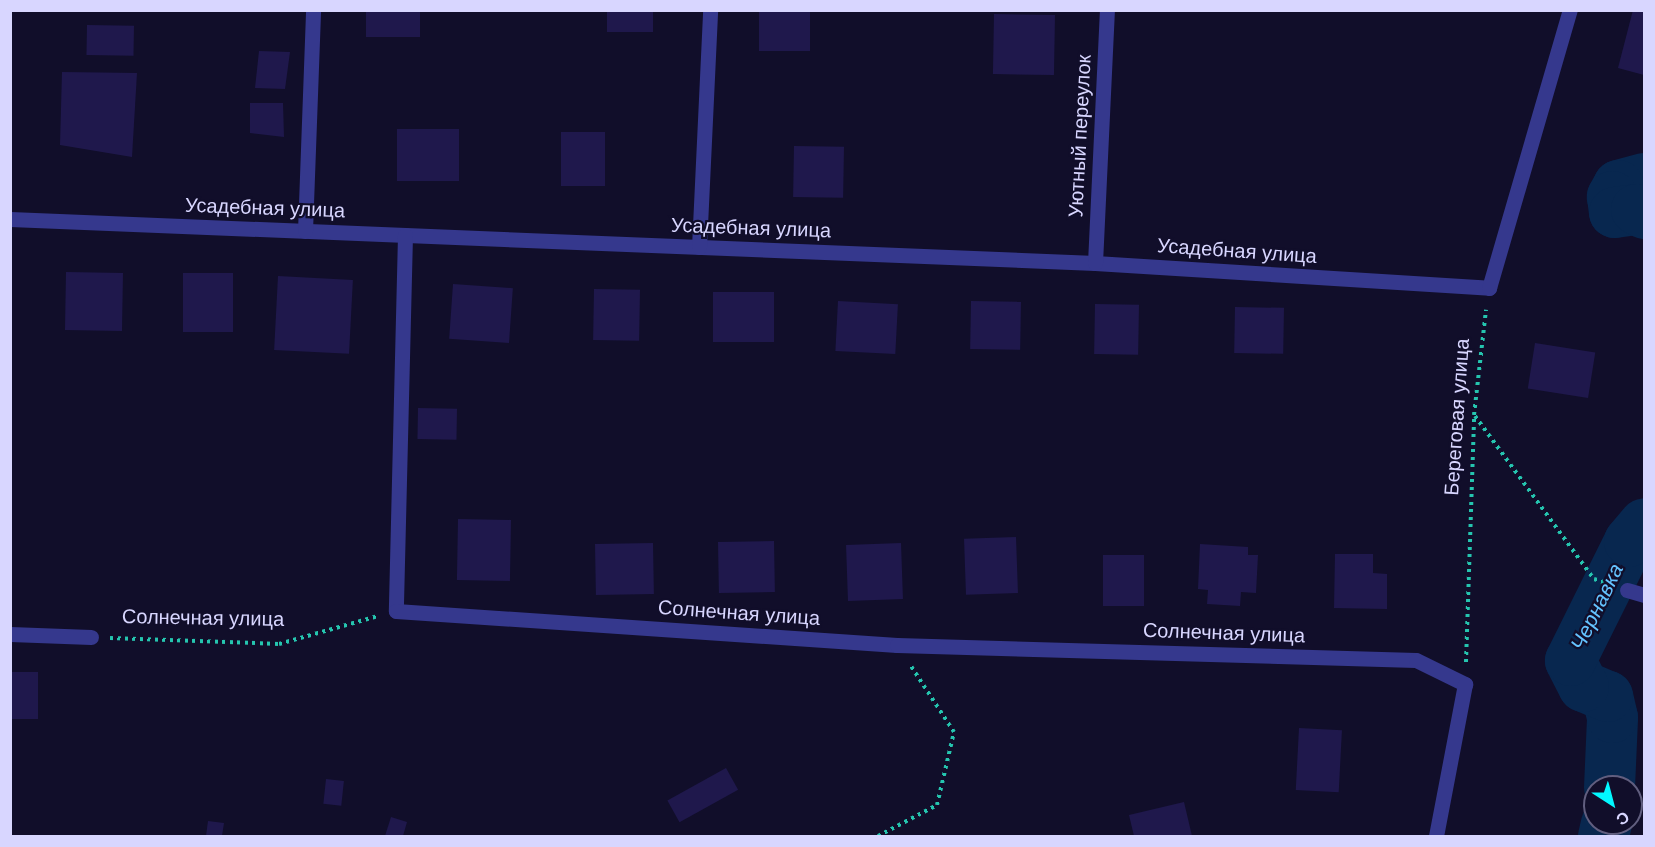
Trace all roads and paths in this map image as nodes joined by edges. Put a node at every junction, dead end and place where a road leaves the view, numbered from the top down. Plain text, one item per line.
1 (313, 10) edge
2 (710, 10) edge
3 (1107, 10) edge
4 (1570, 10) edge
5 (10, 219) edge
6 (305, 231) junction
7 (405, 235) junction
8 (699, 247) junction
9 (1095, 263) junction
10 (1489, 288) junction
11 (1474, 415) junction
12 (1594, 579) dead end
13 (1627, 590) dead end
14 (1644, 595) edge
15 (396, 611) junction
16 (10, 634) edge
17 (91, 637) joint
18 (897, 645) junction
19 (1465, 684) junction
20 (878, 837) edge
21 (1436, 837) edge

1 - 6 street
2 - 8 street
3 - 9 street, Уютный переулок
4 - 10 street
5 - 6 street, Усадебная улица
6 - 7 street, Усадебная улица
7 - 8 street, Усадебная улица
7 - 15 street
8 - 9 street, Усадебная улица
9 - 10 street, Усадебная улица
10 - 11 path, Береговая улица
11 - 12 path
11 - 19 path, Береговая улица
13 - 14 street
15 - 17 path, Солнечная улица
15 - 18 street, Солнечная улица
16 - 17 street
18 - 19 street, Солнечная улица
18 - 20 path
19 - 21 street

